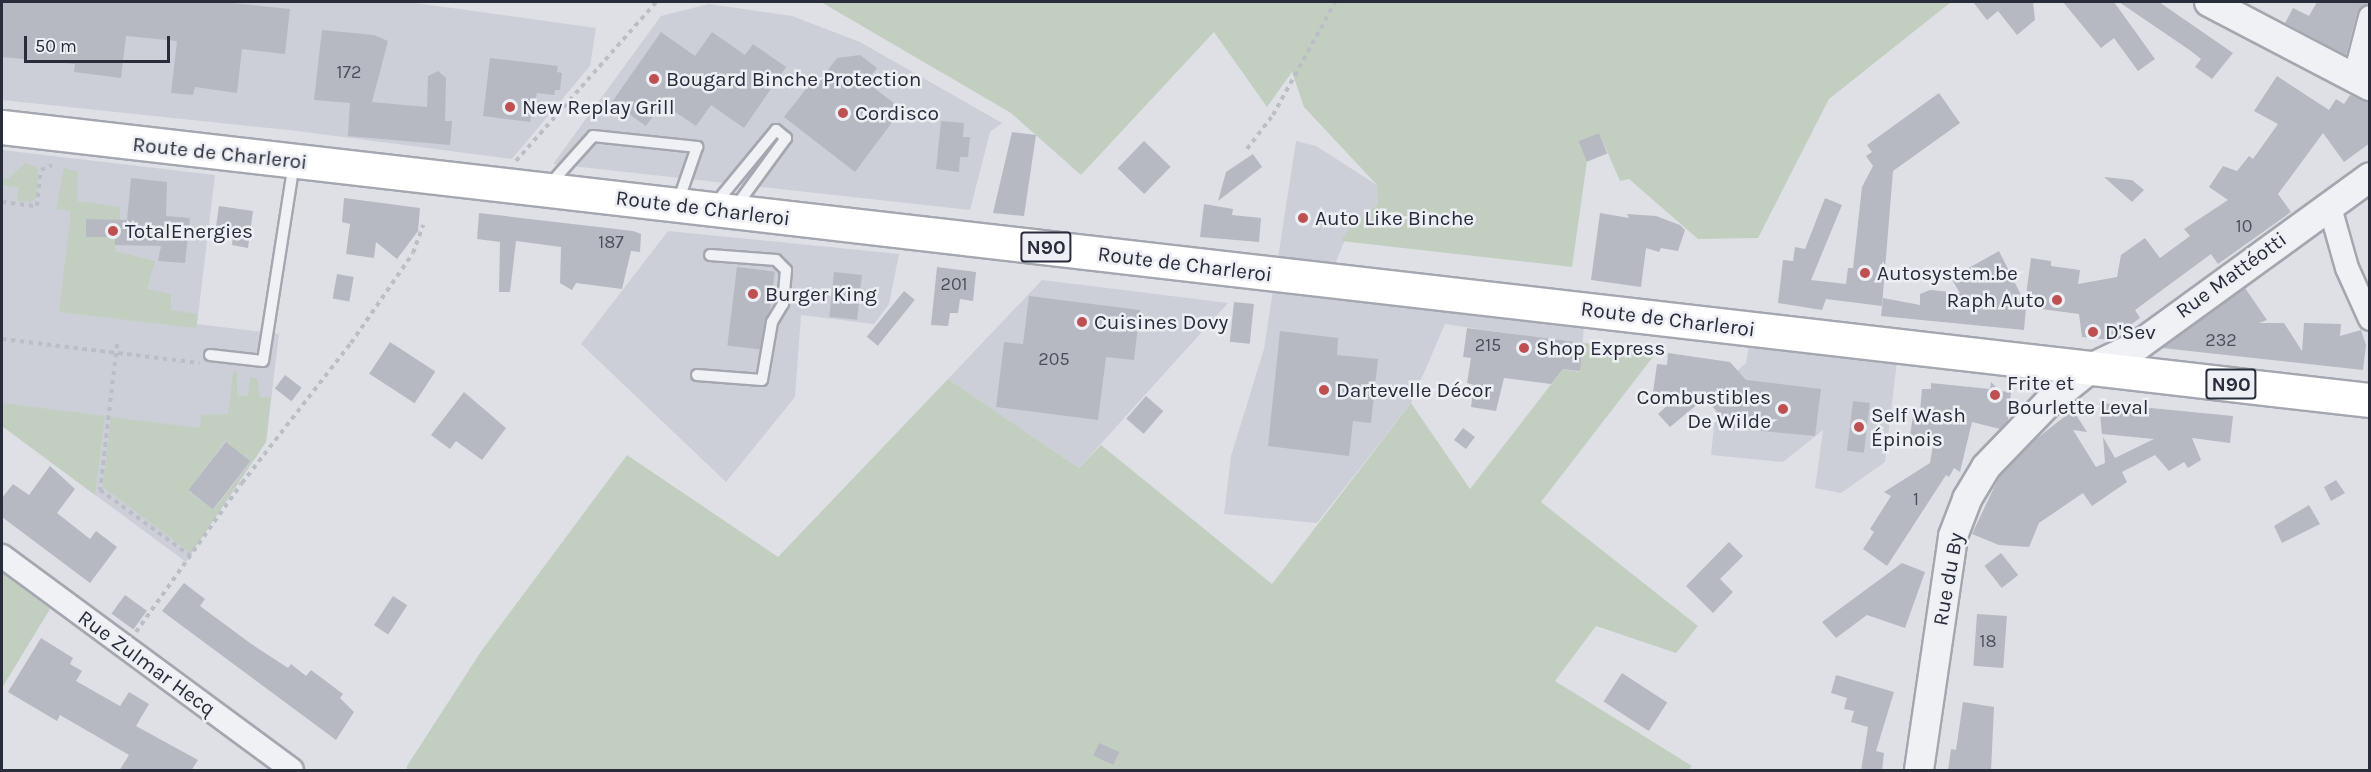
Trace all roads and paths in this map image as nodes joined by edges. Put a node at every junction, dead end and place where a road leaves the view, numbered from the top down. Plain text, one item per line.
1 (656, 2) edge
2 (1335, 2) edge
3 (2209, 2) edge
4 (2370, 16) edge
5 (2362, 83) edge
6 (2, 127) edge
7 (1247, 149) dead end
8 (295, 161) junction
9 (52, 165) dead end
10 (2370, 177) edge
11 (495, 184) junction
12 (545, 190) junction
13 (2, 202) edge
14 (2329, 204) junction
15 (677, 205) junction
16 (722, 210) junction
17 (423, 225) dead end
18 (710, 255) dead end
19 (2370, 319) edge
20 (2, 339) edge
21 (117, 344) dead end
22 (116, 353) junction
23 (209, 359) joint
24 (2091, 368) junction
25 (698, 375) dead end
26 (2370, 400) edge
27 (2, 556) edge
28 (192, 557) junction
29 (125, 647) junction
30 (292, 771) edge
31 (1918, 771) edge

1 - 11 path
2 - 7 path
3 - 5 street
4 - 5 street
6 - 8 main road, Route de Charleroi / N90
8 - 11 main road, Route de Charleroi / N90
8 - 23 lane
9 - 13 path
10 - 14 street, Rue Mattéotti
11 - 12 main road, Route de Charleroi / N90
12 - 15 main road, Route de Charleroi / N90
12 - 15 lane
14 - 19 street
14 - 24 street, Rue Mattéotti
15 - 16 main road, Route de Charleroi / N90
16 - 16 lane
16 - 24 main road, Route de Charleroi / N90
17 - 28 path
18 - 25 lane
20 - 22 path
21 - 22 path
22 - 23 path
22 - 28 path
24 - 26 main road, Route de Charleroi / N90
24 - 31 street, Rue du By
27 - 29 street, Rue Zulmar Hecq
28 - 29 path
29 - 30 street, Rue Zulmar Hecq

